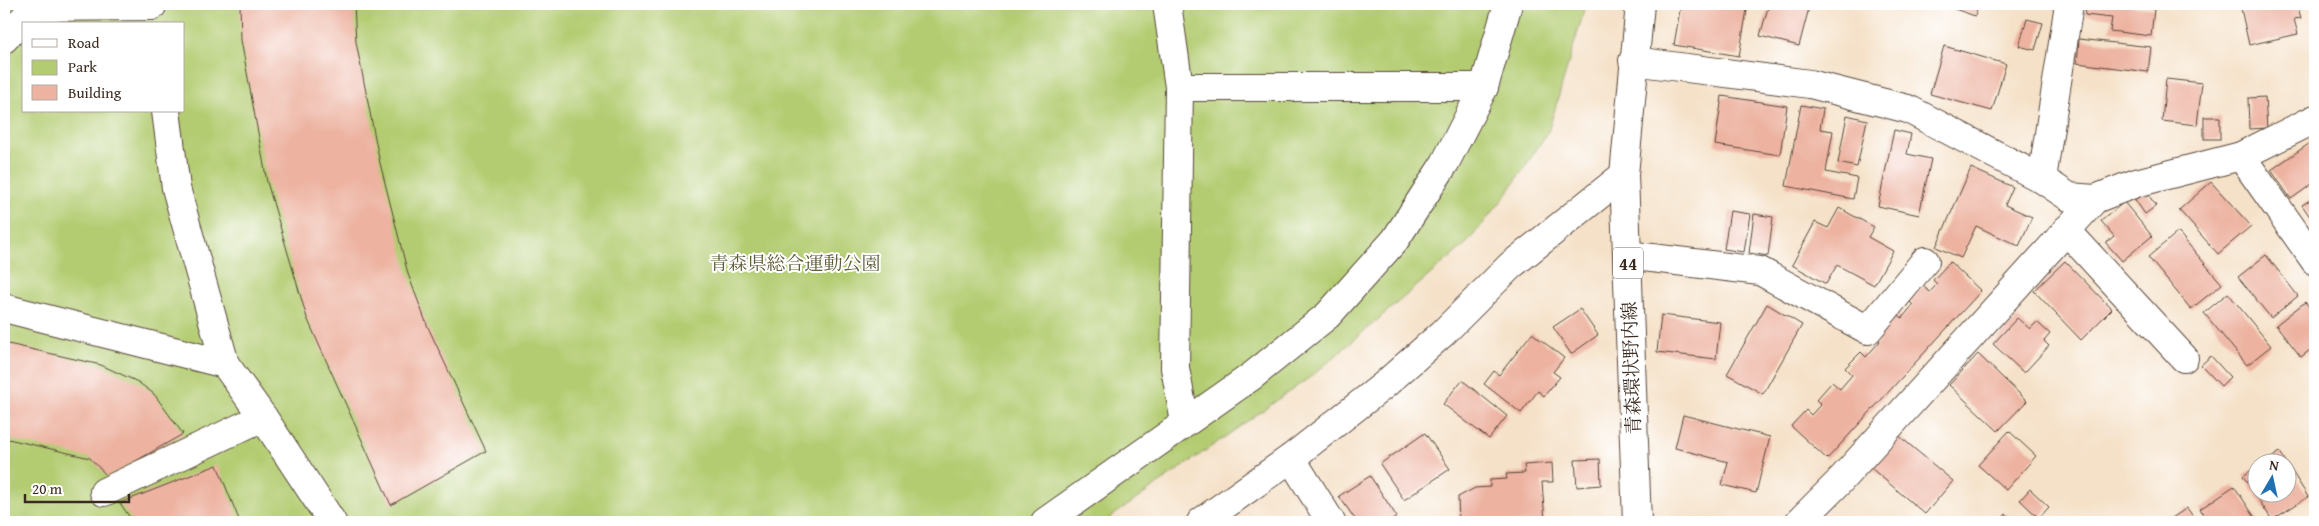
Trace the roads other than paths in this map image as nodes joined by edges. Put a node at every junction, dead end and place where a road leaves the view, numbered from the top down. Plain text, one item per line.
1 (1167, 4) edge
2 (1508, 4) edge
3 (1640, 4) edge
4 (2069, 4) edge
5 (32, 5) edge
6 (153, 11) edge
7 (4, 39) edge
8 (1633, 61) junction
9 (1179, 87) junction
10 (1484, 87) junction
11 (166, 112) edge
12 (2315, 119) edge
13 (2240, 156) junction
14 (1624, 175) junction
15 (2042, 179) junction
16 (2094, 199) junction
17 (2066, 230) junction
18 (1627, 255) junction
19 (1925, 261) dead end
20 (2315, 261) edge
21 (4, 308) edge
22 (2184, 358) dead end
23 (225, 364) junction
24 (263, 417) junction
25 (1185, 422) junction
26 (1291, 458) junction
27 (104, 492) dead end
28 (332, 522) edge
29 (1045, 522) edge
30 (1201, 522) edge
31 (1331, 522) edge
32 (1637, 522) edge
33 (1799, 522) edge

1 - 9 street
2 - 10 street
3 - 8 street, 青森環状野内線 / 44
4 - 15 street
5 - 6 street
5 - 7 street
8 - 14 street, 青森環状野内線 / 44
8 - 15 street
9 - 10 street
9 - 25 street
10 - 25 street
11 - 23 street
12 - 13 street
13 - 16 street
13 - 20 street
14 - 18 street, 青森環状野内線 / 44
14 - 26 street
15 - 16 street
16 - 17 street
17 - 22 street
17 - 33 street
18 - 19 street
18 - 32 street, 青森環状野内線 / 44
21 - 23 street
23 - 24 street
24 - 27 street
24 - 28 street
25 - 29 street
26 - 30 street
26 - 31 street

